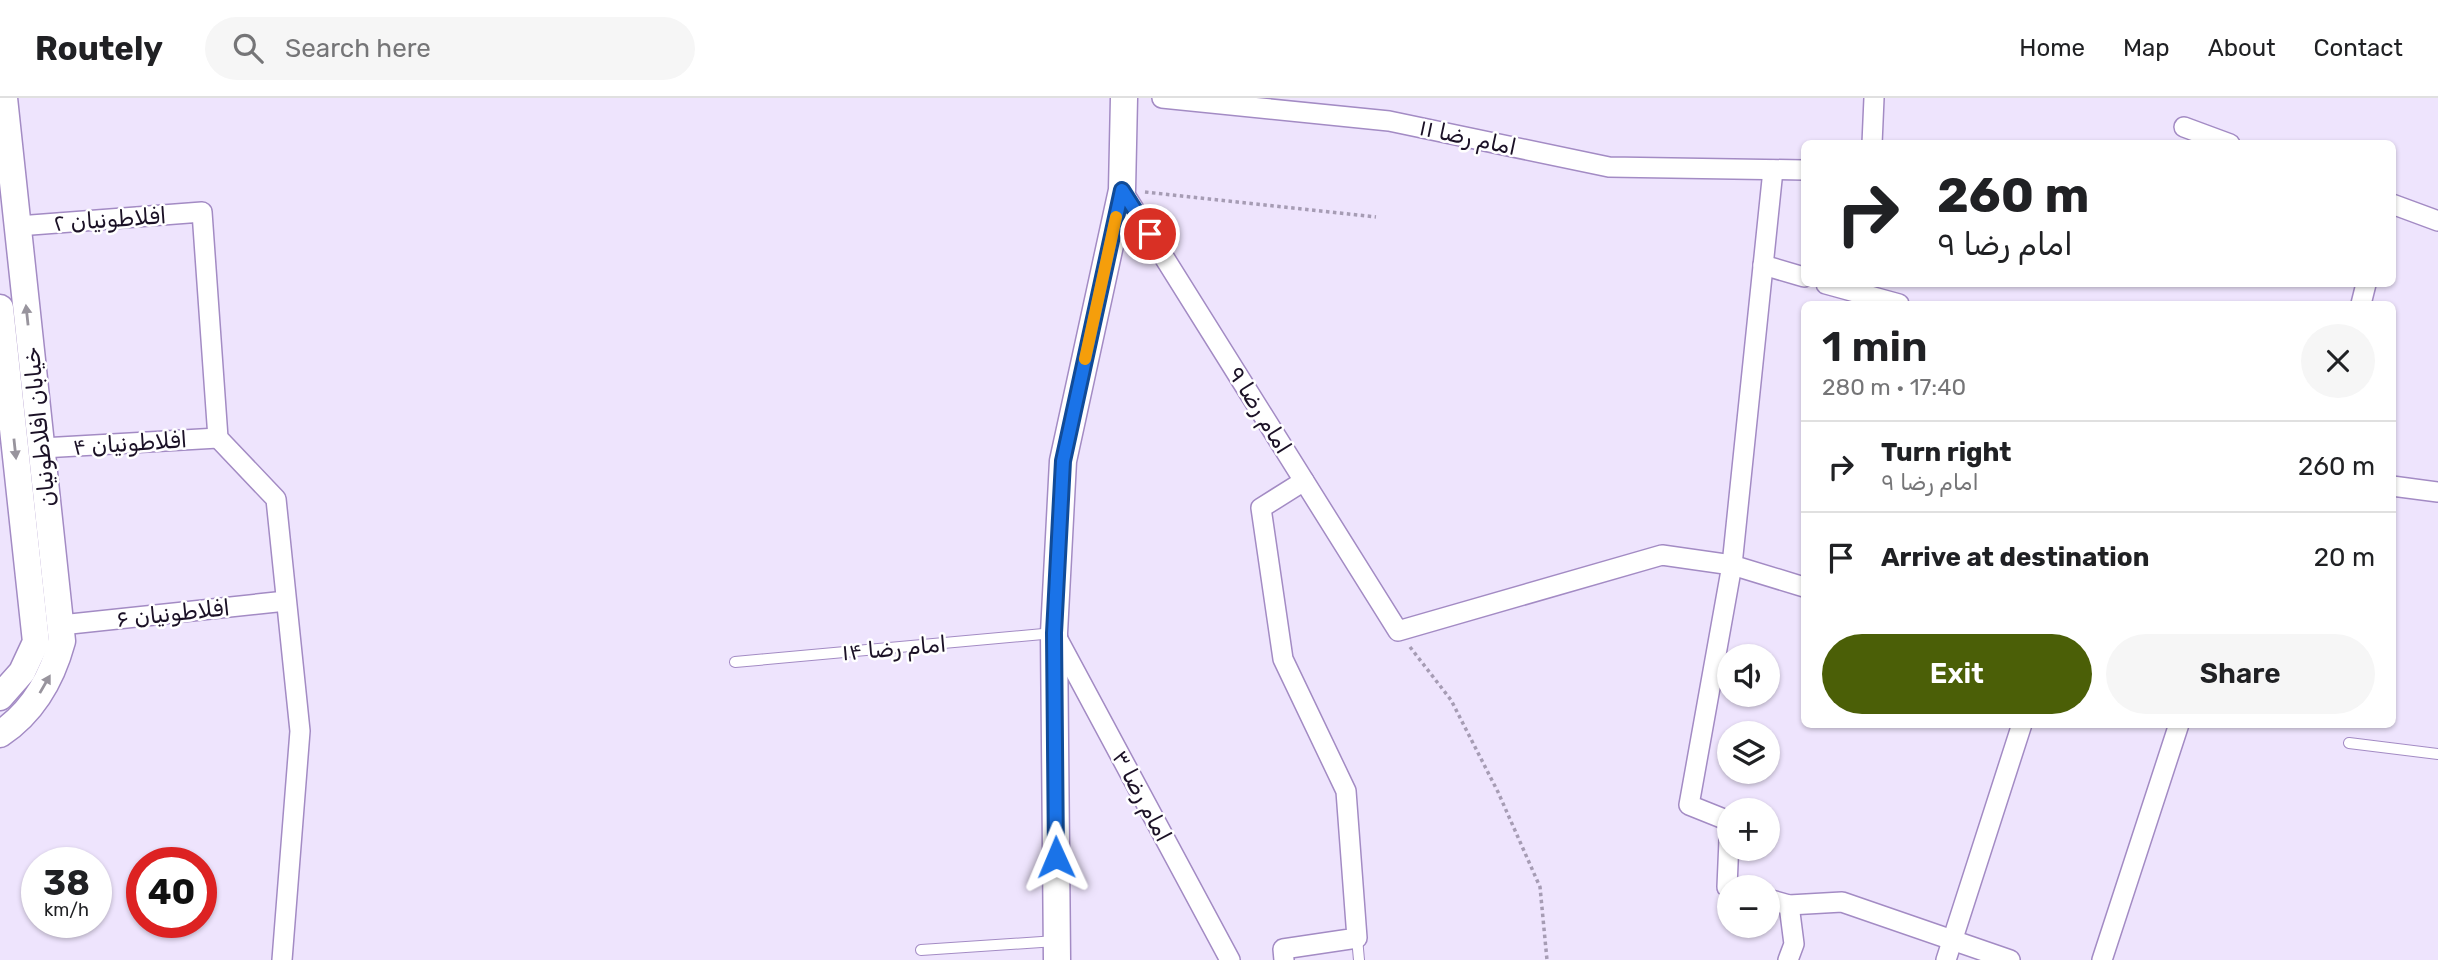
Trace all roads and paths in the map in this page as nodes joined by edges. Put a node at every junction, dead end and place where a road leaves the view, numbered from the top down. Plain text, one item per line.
1 (4, 98) edge
2 (1125, 98) edge
3 (1162, 98) edge
4 (1874, 98) edge
5 (2184, 127) dead end
6 (1872, 140) edge
7 (2219, 140) edge
8 (1773, 170) junction
9 (1801, 170) edge
10 (1122, 190) junction
11 (2396, 205) edge
12 (1376, 217) dead end
13 (2438, 221) edge
14 (18, 226) junction
15 (1763, 265) junction
16 (1801, 276) edge
17 (1837, 287) edge
18 (1888, 301) edge
19 (0, 308) edge
20 (218, 438) junction
21 (42, 448) junction
22 (1304, 481) junction
23 (2396, 487) edge
24 (2438, 492) edge
25 (1732, 565) junction
26 (1801, 586) edge
27 (286, 601) junction
28 (61, 625) junction
29 (1398, 631) junction
30 (1054, 633) junction
31 (734, 662) dead end
32 (0, 697) edge
33 (2021, 728) edge
34 (2178, 728) edge
35 (0, 734) edge
36 (2349, 743) dead end
37 (2438, 754) edge
38 (1717, 816) edge
39 (1780, 902) edge
40 (1789, 905) junction
41 (1357, 938) junction
42 (1952, 940) junction
43 (921, 950) dead end
44 (1057, 950) edge
45 (282, 960) edge
46 (1230, 960) edge
47 (1284, 960) edge
48 (1359, 960) edge
49 (1547, 960) edge
50 (1788, 960) edge
51 (1946, 960) edge
52 (2010, 960) edge
53 (2102, 960) edge

1 - 14 street, خیابان افلاطونیان
2 - 10 street
3 - 8 street, امام رضا ۱۱
4 - 6 street
5 - 7 street
8 - 9 street, امام رضا ۱۱
8 - 15 street
10 - 12 path
10 - 22 street, امام رضا ۹
10 - 30 street
11 - 13 street
14 - 20 street, افلاطونیان ۲
21 -> 14 street, خیابان افلاطونیان
15 - 16 street
15 - 25 street
17 - 18 street
19 -> 32 street, خیابان افلاطونیان
20 - 21 street, افلاطونیان ۴
20 - 27 street
21 - 28 street, خیابان افلاطونیان
22 - 29 street, امام رضا ۹
22 - 41 street
23 - 24 street
25 - 26 street
25 - 29 street
25 - 38 street
27 - 28 street, افلاطونیان ۶
27 - 45 street
35 -> 28 street, خیابان افلاطونیان
29 - 49 path
30 - 31 lane, امام رضا ۱۴
30 - 44 street
30 - 46 street, امام رضا ۳
33 - 42 street
34 - 53 street
36 - 37 lane
39 - 40 street
40 - 42 street
40 - 50 street
41 - 47 street
41 - 48 lane
42 - 51 street
42 - 52 street
43 - 44 lane

